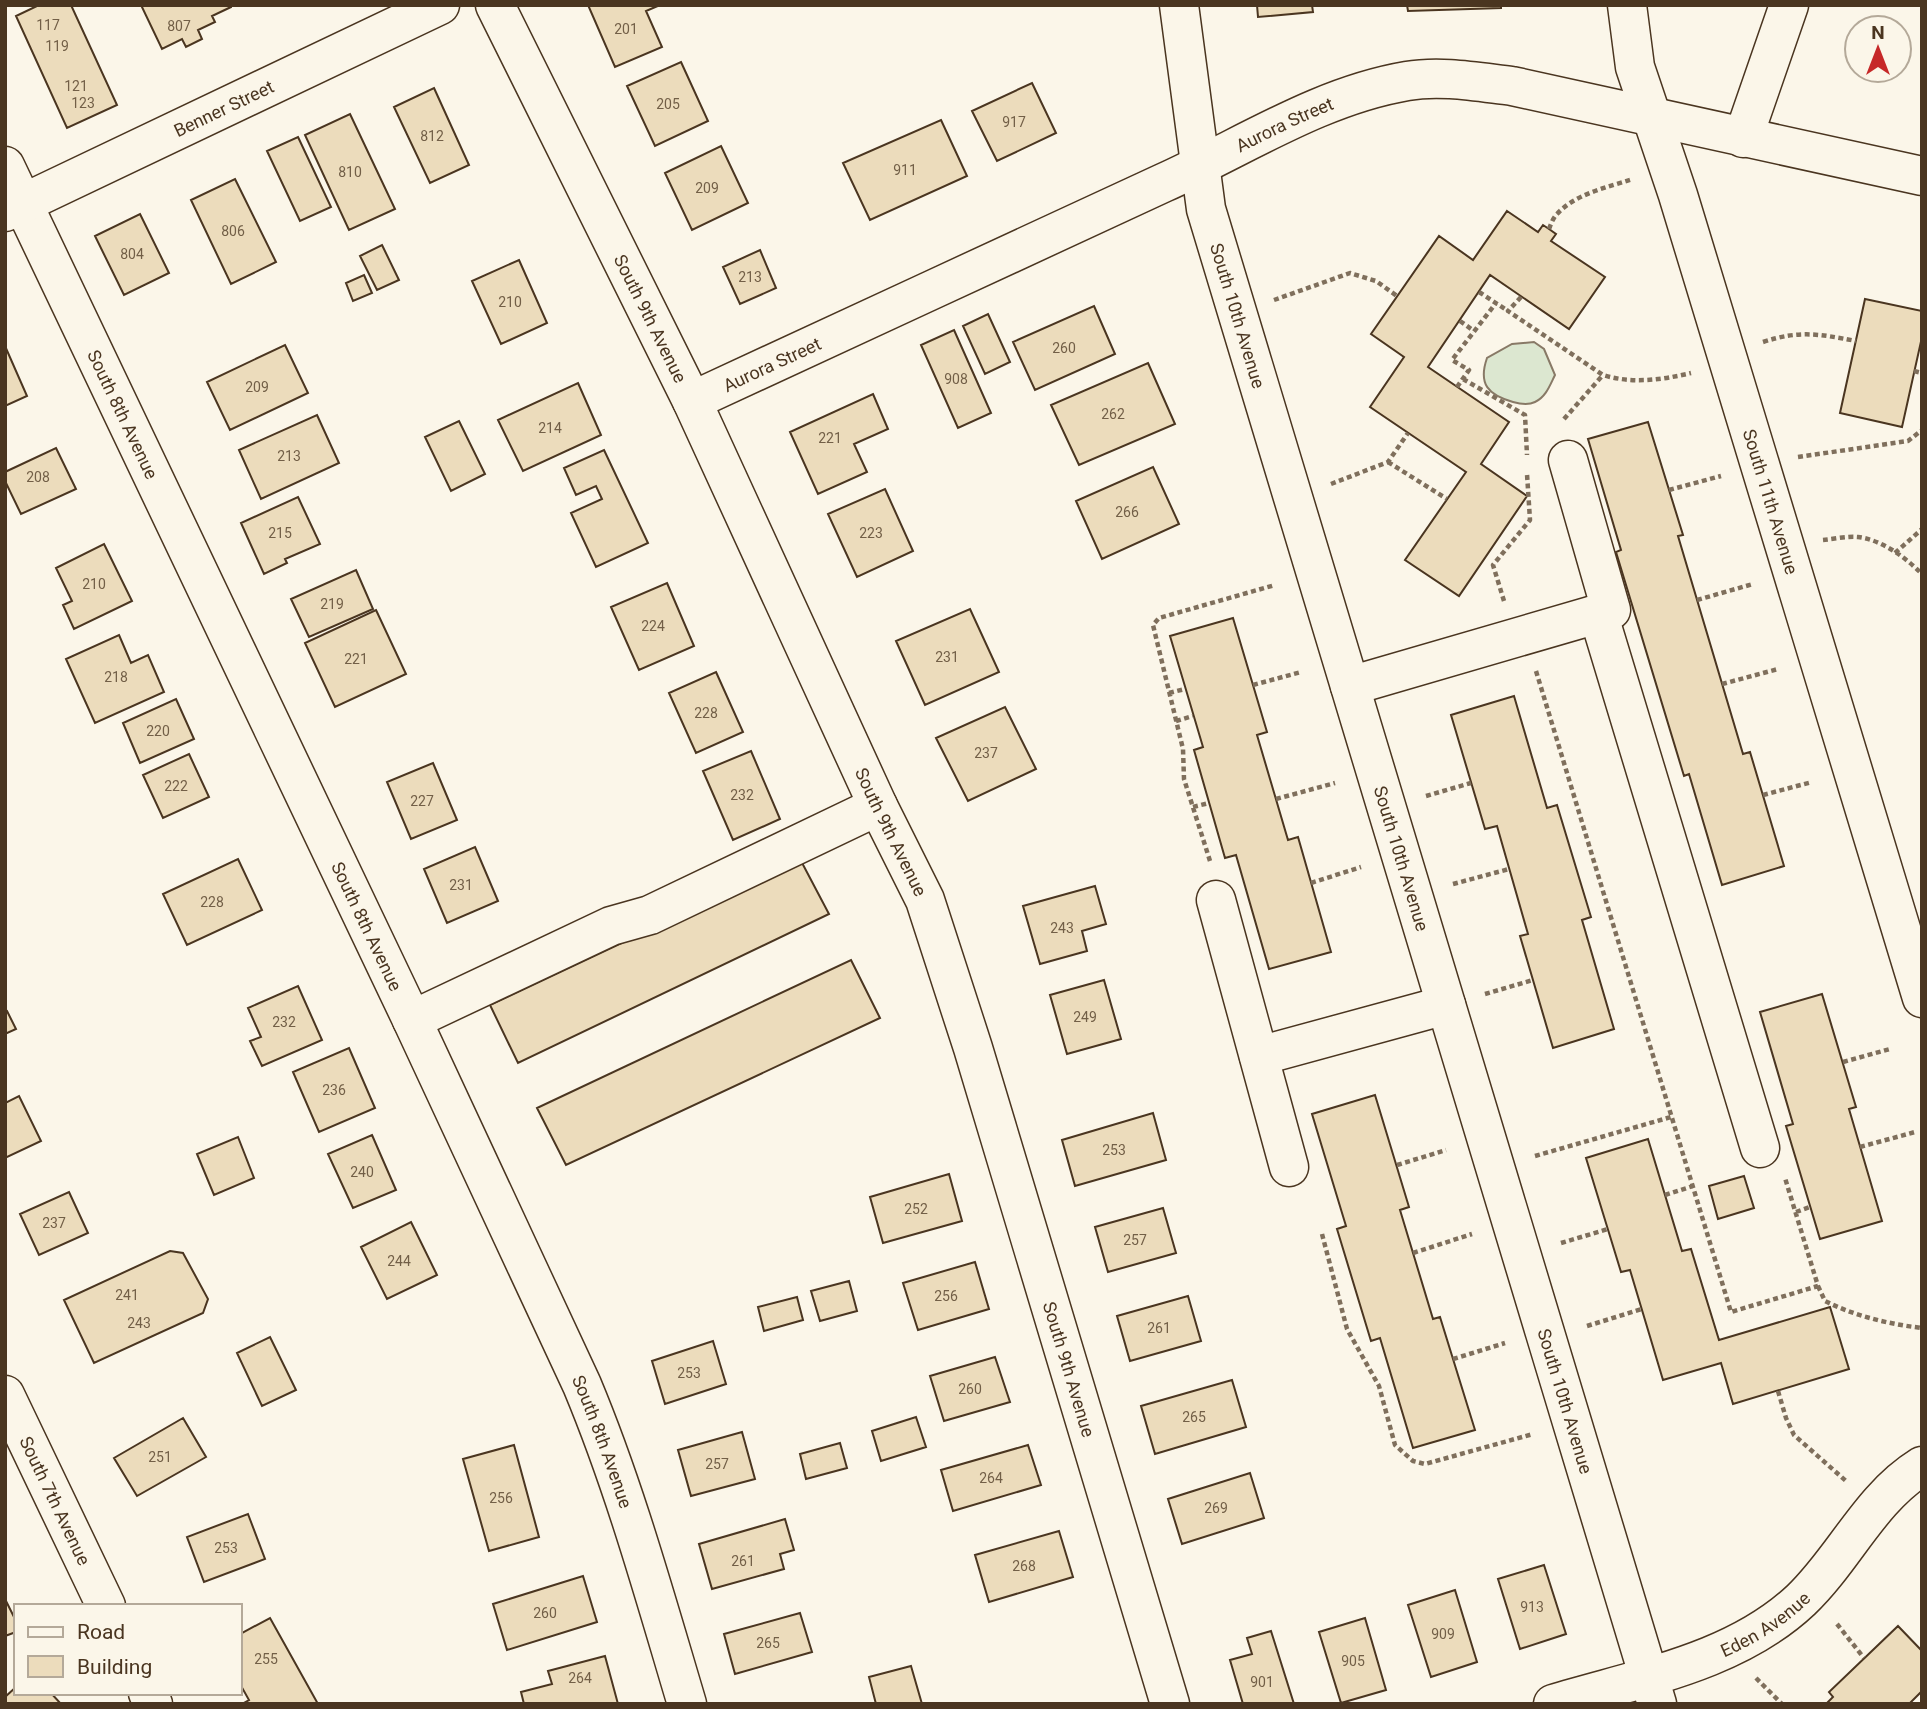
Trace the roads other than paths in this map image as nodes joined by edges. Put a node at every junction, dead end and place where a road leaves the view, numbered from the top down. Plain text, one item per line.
1 (440, 5) edge
2 (495, 5) edge
3 (1179, 5) edge
4 (1627, 5) edge
5 (1789, 5) edge
6 (1650, 117) junction
7 (1743, 138) junction
8 (5, 166) edge
9 (1200, 166) junction
10 (1922, 176) edge
11 (14, 208) edge
12 (692, 401) junction
13 (1568, 460) dead end
14 (1598, 614) junction
15 (1350, 686) junction
16 (878, 806) junction
17 (1213, 883) road end
18 (1922, 998) edge
19 (1446, 1005) junction
20 (412, 1020) junction
21 (1259, 1056) junction
22 (1771, 1158) road end
23 (1289, 1167) dead end
24 (5, 1395) edge
25 (1922, 1466) edge
26 (105, 1604) edge
27 (1652, 1690) edge
28 (687, 1704) edge
29 (1170, 1704) edge
30 (1553, 1704) edge

1 - 11 street, Benner Street
2 - 12 street, South 9th Avenue
3 - 9 street, South 10th Avenue
4 - 6 street, South 11th Avenue
5 - 7 street
6 - 7 street, Aurora Street
6 - 9 street, Aurora Street
6 - 18 street, South 11th Avenue
7 - 10 street, Aurora Street
8 - 11 street, South 8th Avenue
9 - 12 street, Aurora Street
9 - 15 street, South 10th Avenue
11 - 20 street, South 8th Avenue
12 - 16 street, South 9th Avenue
13 - 14 street
14 - 15 street
14 - 22 street
15 - 19 street, South 10th Avenue
16 - 20 street
16 - 29 street, South 9th Avenue
17 - 21 street
19 - 21 street
19 - 27 street, South 10th Avenue
20 - 28 street, South 8th Avenue
21 - 23 street
24 - 26 street, South 7th Avenue
25 - 27 street, Eden Avenue
27 - 30 street, Eden Avenue

